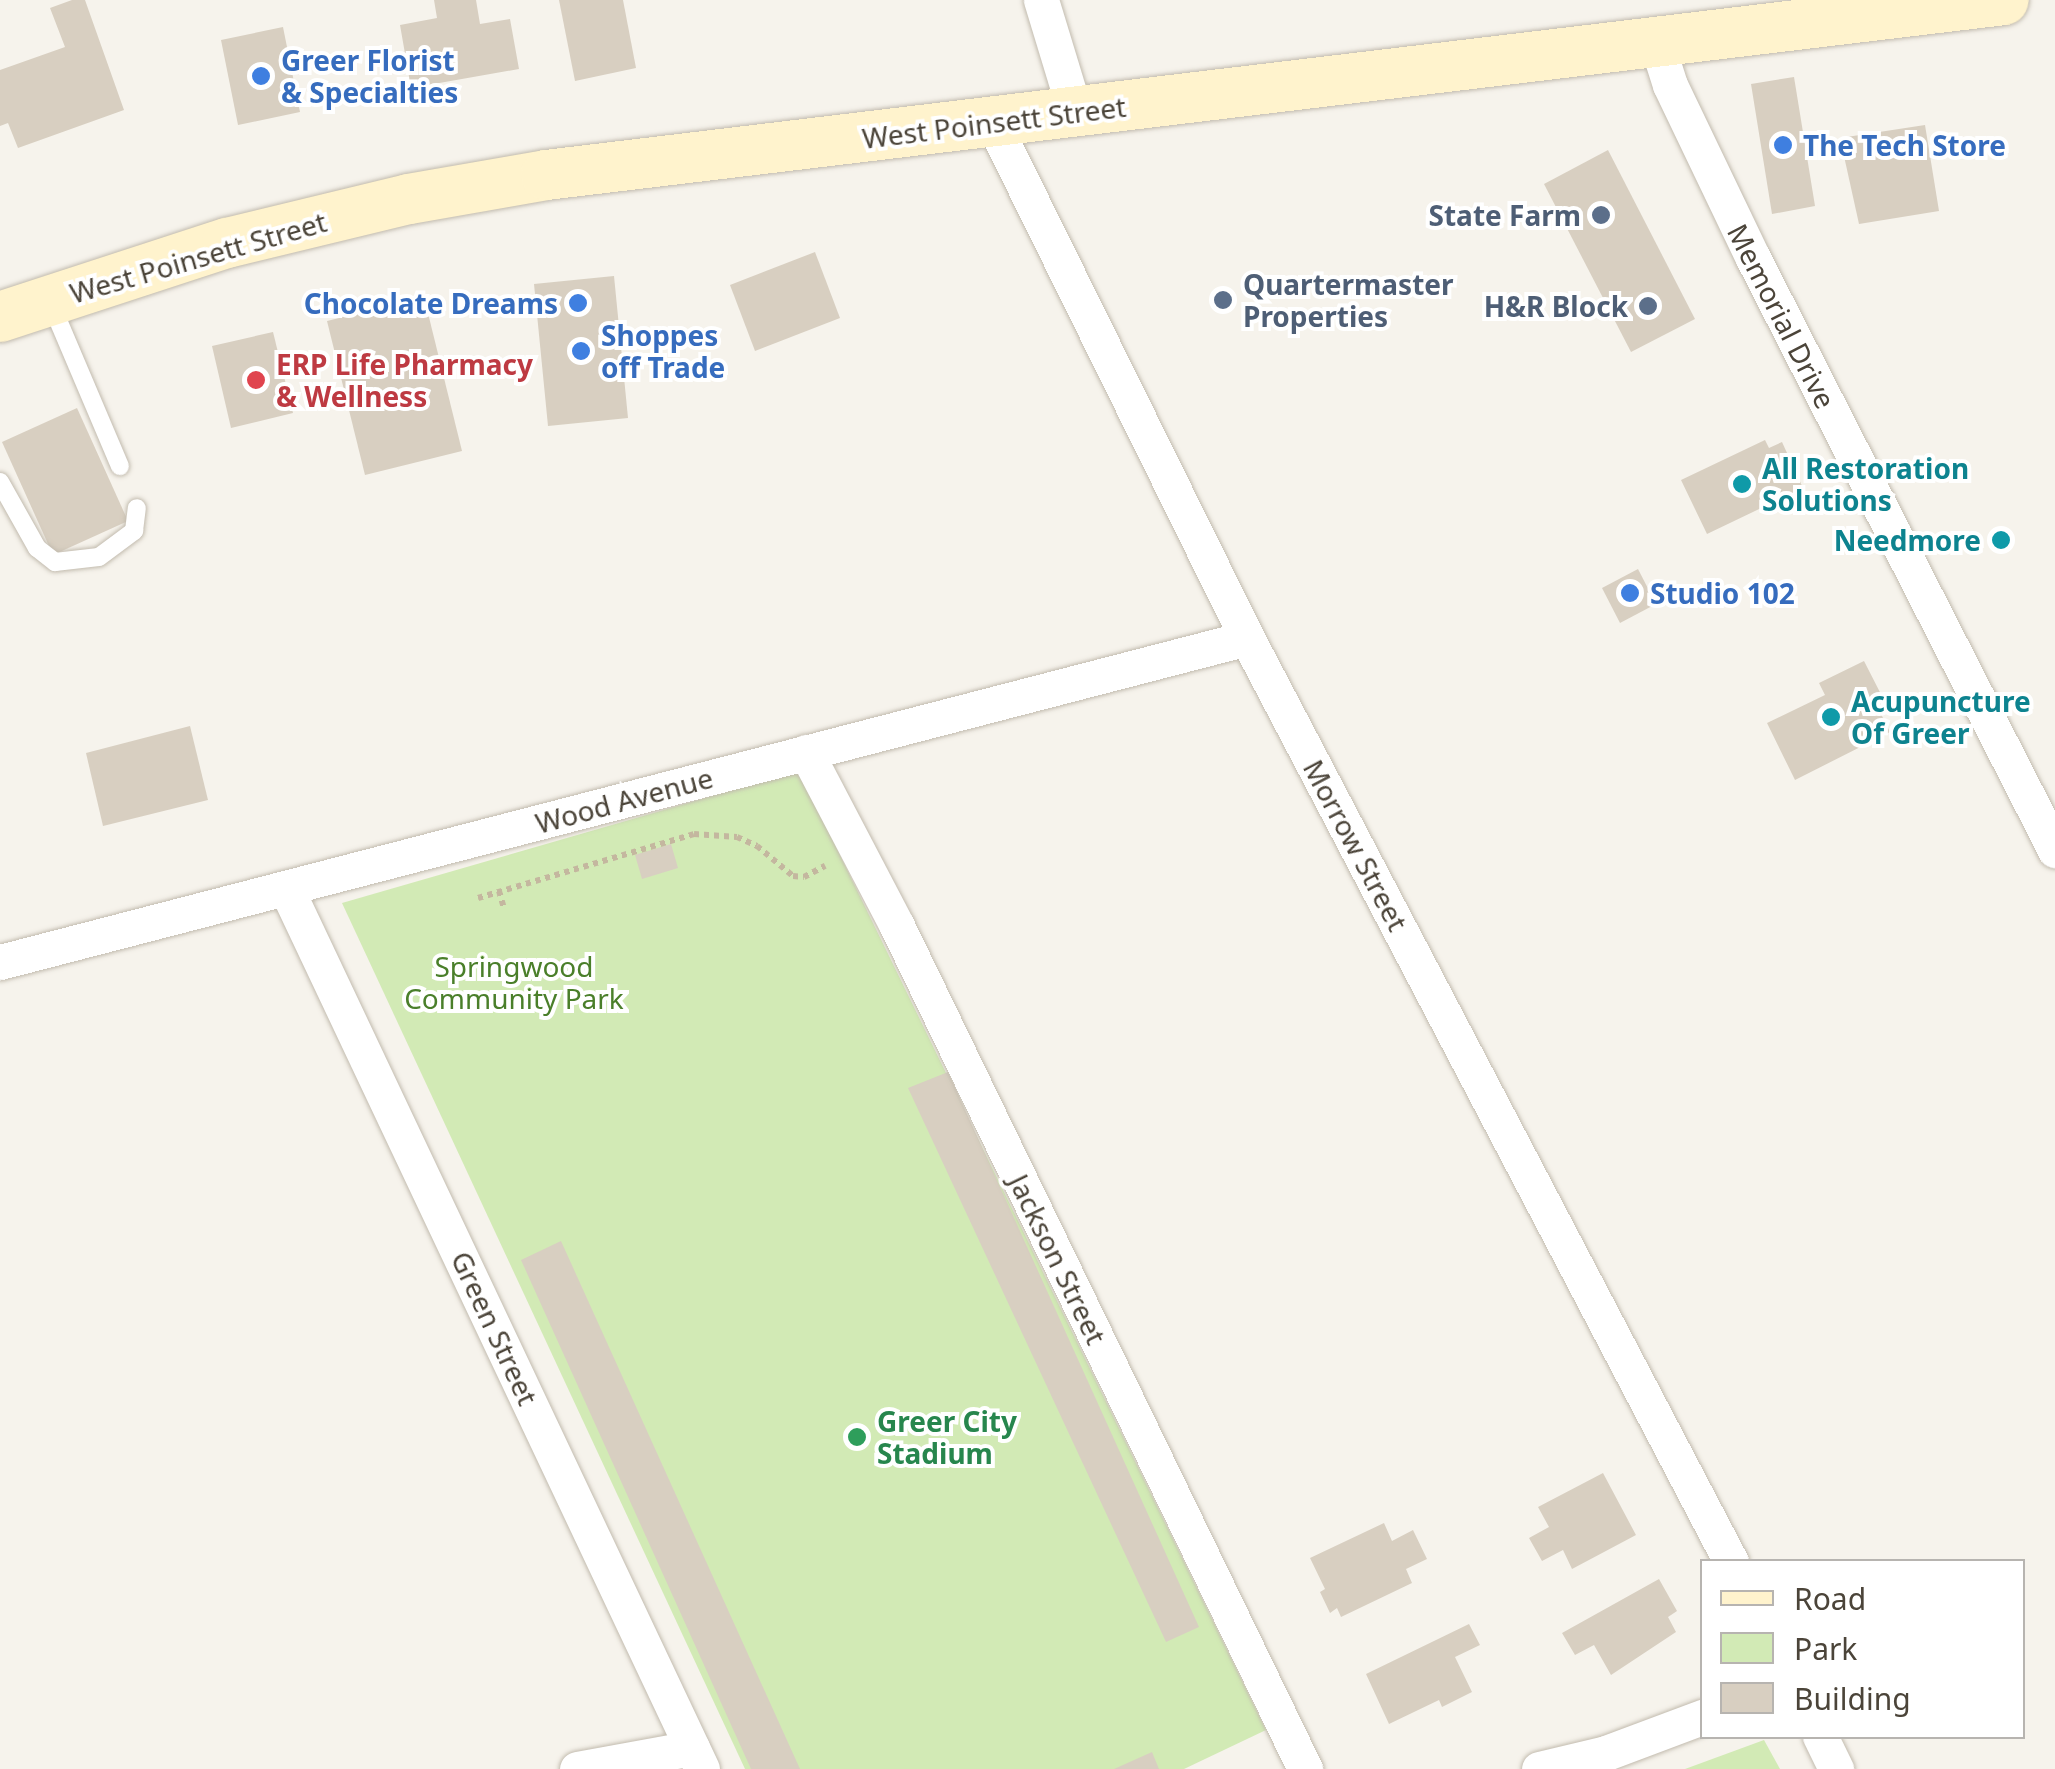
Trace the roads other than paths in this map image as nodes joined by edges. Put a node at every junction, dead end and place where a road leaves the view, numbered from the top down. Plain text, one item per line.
1 (1041, 0) edge
2 (2004, 0) edge
3 (1823, 11) edge
4 (1657, 44) junction
5 (1075, 112) junction
6 (993, 123) junction
7 (50, 301) junction
8 (0, 317) edge
9 (120, 466) dead end
10 (0, 482) edge
11 (137, 508) dead end
12 (1248, 638) junction
13 (806, 752) junction
14 (2055, 850) edge
15 (286, 888) junction
16 (0, 962) edge
17 (1728, 1559) edge
18 (1700, 1718) edge
19 (1821, 1739) edge
20 (697, 1758) edge
21 (577, 1769) edge
22 (1305, 1769) edge
23 (1539, 1769) edge
24 (1836, 1769) edge

1 - 5 street
2 - 3 main road, West Poinsett Street
3 - 4 main road, West Poinsett Street
4 - 5 main road, West Poinsett Street
4 - 14 street, Memorial Drive
5 - 6 main road, West Poinsett Street
6 - 7 main road, West Poinsett Street
6 - 12 street, Morrow Street
7 - 8 main road, West Poinsett Street
7 - 9 lane
10 - 11 lane
12 - 13 street, Wood Avenue
12 - 17 street, Morrow Street
13 - 15 street, Wood Avenue
13 - 22 street, Jackson Street
15 - 16 street, Wood Avenue
15 - 20 street, Green Street
18 - 23 street
19 - 24 street
20 - 21 street

